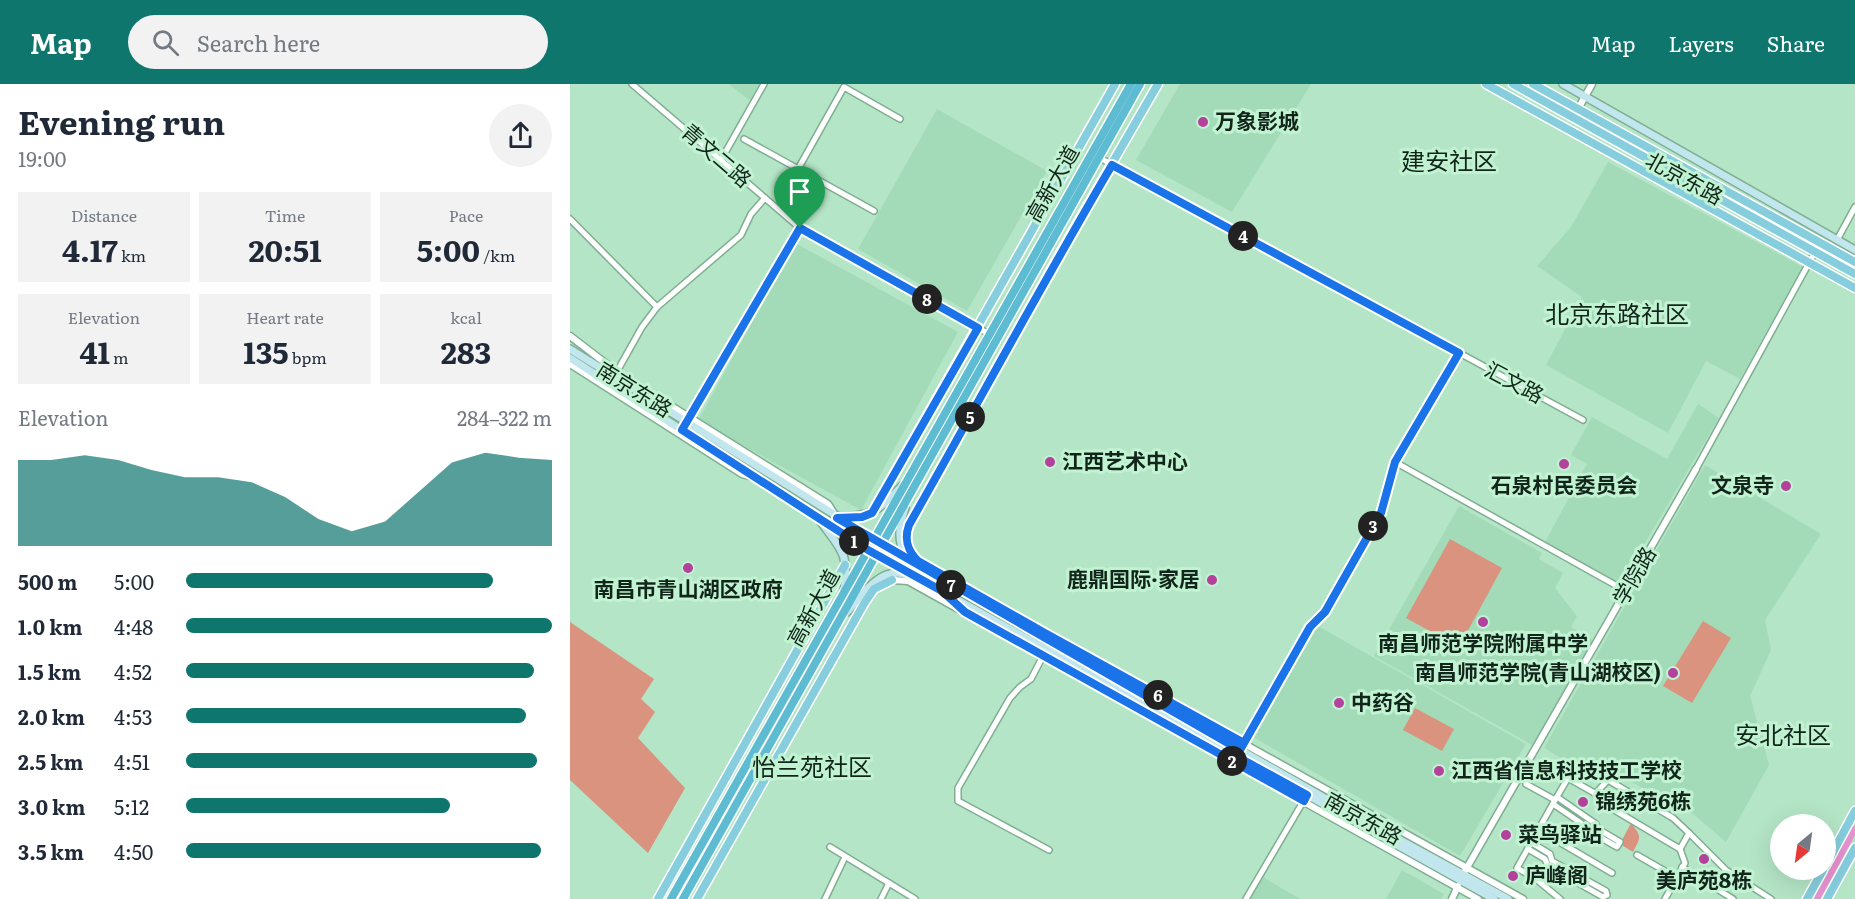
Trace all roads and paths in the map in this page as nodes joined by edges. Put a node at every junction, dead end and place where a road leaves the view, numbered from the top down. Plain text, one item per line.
1 (632, 84) edge
2 (764, 84) edge
3 (853, 84) edge
4 (1115, 84) edge
5 (1131, 84) edge
6 (1140, 84) edge
7 (1158, 84) edge
8 (1486, 84) edge
9 (1513, 84) edge
10 (1533, 84) edge
11 (1563, 84) edge
12 (1592, 84) edge
13 (850, 91) junction
14 (1586, 96) junction
15 (1578, 109) junction
16 (900, 119) dead end
17 (744, 139) dead end
18 (1098, 157) junction
19 (721, 160) junction
20 (1112, 165) junction
21 (798, 169) junction
22 (765, 198) junction
23 (1855, 207) edge
24 (874, 210) dead end
25 (570, 219) edge
26 (800, 228) junction
27 (1837, 240) junction
28 (1855, 250) edge
29 (1815, 252) junction
30 (1809, 262) junction
31 (1855, 262) edge
32 (1855, 274) edge
33 (1855, 288) edge
34 (657, 307) junction
35 (978, 328) junction
36 (988, 334) junction
37 (570, 336) edge
38 (570, 349) edge
39 (1459, 353) junction
40 (570, 358) edge
41 (570, 364) edge
42 (614, 378) junction
43 (688, 420) junction
44 (1582, 420) dead end
45 (682, 430) junction
46 (1395, 462) junction
47 (1696, 469) joint
48 (757, 479) junction
49 (904, 484) junction
50 (912, 489) junction
51 (872, 513) junction
52 (817, 517) junction
53 (837, 518) junction
54 (909, 525) joint
55 (877, 542) junction
56 (872, 552) junction
57 (907, 560) junction
58 (845, 565) junction
59 (892, 580) joint
60 (924, 581) junction
61 (942, 591) junction
62 (1626, 591) junction
63 (843, 594) junction
64 (965, 612) junction
65 (839, 620) junction
66 (1044, 656) junction
67 (1240, 750) junction
68 (1526, 784) dead end
69 (1595, 794) junction
70 (1305, 798) junction
71 (1555, 800) junction
72 (1855, 811) edge
73 (1541, 827) junction
74 (1689, 833) junction
75 (1530, 846) junction
76 (1836, 846) edge
77 (830, 847) dead end
78 (1855, 848) edge
79 (1680, 849) junction
80 (1048, 850) dead end
81 (1637, 855) dead end
82 (845, 857) junction
83 (1682, 867) junction
84 (1612, 873) dead end
85 (1462, 878) junction
86 (1677, 878) junction
87 (1817, 880) edge
88 (889, 883) junction
89 (1666, 897) edge
90 (658, 899) edge
91 (671, 899) edge
92 (683, 899) edge
93 (697, 899) edge
94 (825, 899) edge
95 (882, 899) edge
96 (915, 899) edge
97 (1246, 899) edge
98 (1452, 899) edge
99 (1478, 899) edge
100 (1494, 899) edge
101 (1508, 899) edge
102 (1523, 899) edge
103 (1560, 899) edge
104 (1674, 899) edge
105 (1733, 899) edge
106 (1771, 899) edge
107 (1807, 899) edge
108 (1827, 899) edge

1 - 19 street, 青文二路
2 - 19 street
3 - 13 street
4 - 35 main road
5 - 36 highway, 高新大道
6 - 18 highway, 高新大道
7 - 20 main road
8 - 30 main road
9 - 29 main road, 北京东路
10 - 15 main road, 北京东路
11 - 14 main road
12 - 14 street
13 - 16 street
13 - 21 street
14 - 15 street
14 - 27 main road
15 - 31 main road, 北京东路
17 - 21 street
18 - 20 street, 汇文路
18 - 50 highway, 高新大道
19 - 22 street, 青文二路
20 - 39 street, 汇文路
20 - 54 main road
21 - 24 street
22 - 26 street, 青文二路
22 - 34 street
23 - 27 street
25 - 34 street
26 - 35 street, 青文二路
26 - 43 street
27 - 28 main road
29 - 30 street, 学院路
29 - 32 main road, 北京东路
30 - 33 main road
30 - 47 street, 学院路
34 - 42 street
35 - 36 street, 青文二路
35 - 51 main road
36 - 49 highway, 高新大道
37 - 42 street
38 - 42 main road, 南京东路
39 - 44 street, 汇文路
39 - 46 street
40 - 42 main road, 南京东路
41 - 48 street
42 - 43 main road, 南京东路
42 - 45 main road, 南京东路
43 - 45 street
43 - 53 main road, 南京东路
45 - 48 main road, 南京东路
46 - 62 street
46 - 67 street
47 - 62 street, 学院路
48 - 52 main road, 南京东路
49 - 51 main road
49 - 55 highway, 高新大道
50 - 55 highway, 高新大道
50 - 57 main road
51 - 53 main road
52 - 56 main road, 南京东路
52 - 58 main road
53 - 55 main road, 南京东路
54 - 67 street
55 - 56 highway, 高新大道
55 - 57 main road, 南京东路
56 - 60 main road, 南京东路
56 - 63 highway, 高新大道
56 - 65 highway, 高新大道
57 - 67 main road, 南京东路
58 - 63 main road
58 - 90 main road
59 - 64 street
59 - 93 main road
60 - 61 main road, 南京东路
60 - 65 main road
61 - 64 street
61 - 67 main road, 南京东路
62 - 85 street, 学院路
63 - 91 highway, 高新大道
64 - 66 street
65 - 92 highway, 高新大道
66 - 70 street
66 - 80 street
67 - 70 main road, 南京东路
67 - 85 main road, 南京东路
68 - 71 street
69 - 71 street
69 - 74 street
69 - 79 street
70 - 85 main road, 南京东路
70 - 97 street
71 - 71 street
71 - 73 street
72 - 76 main road
73 - 75 street
73 - 84 street
74 - 79 street
74 - 106 street
75 - 75 street
75 - 103 street
77 - 82 street
78 - 108 main road
79 - 83 street
81 - 86 street
82 - 88 street
82 - 94 street
83 - 86 street
83 - 105 street
85 - 98 street, 学院路
85 - 99 street
85 - 100 main road, 南京东路
85 - 101 main road, 南京东路
85 - 102 street
86 - 89 street
87 - 107 main road
88 - 95 street
88 - 96 street
89 - 104 street

